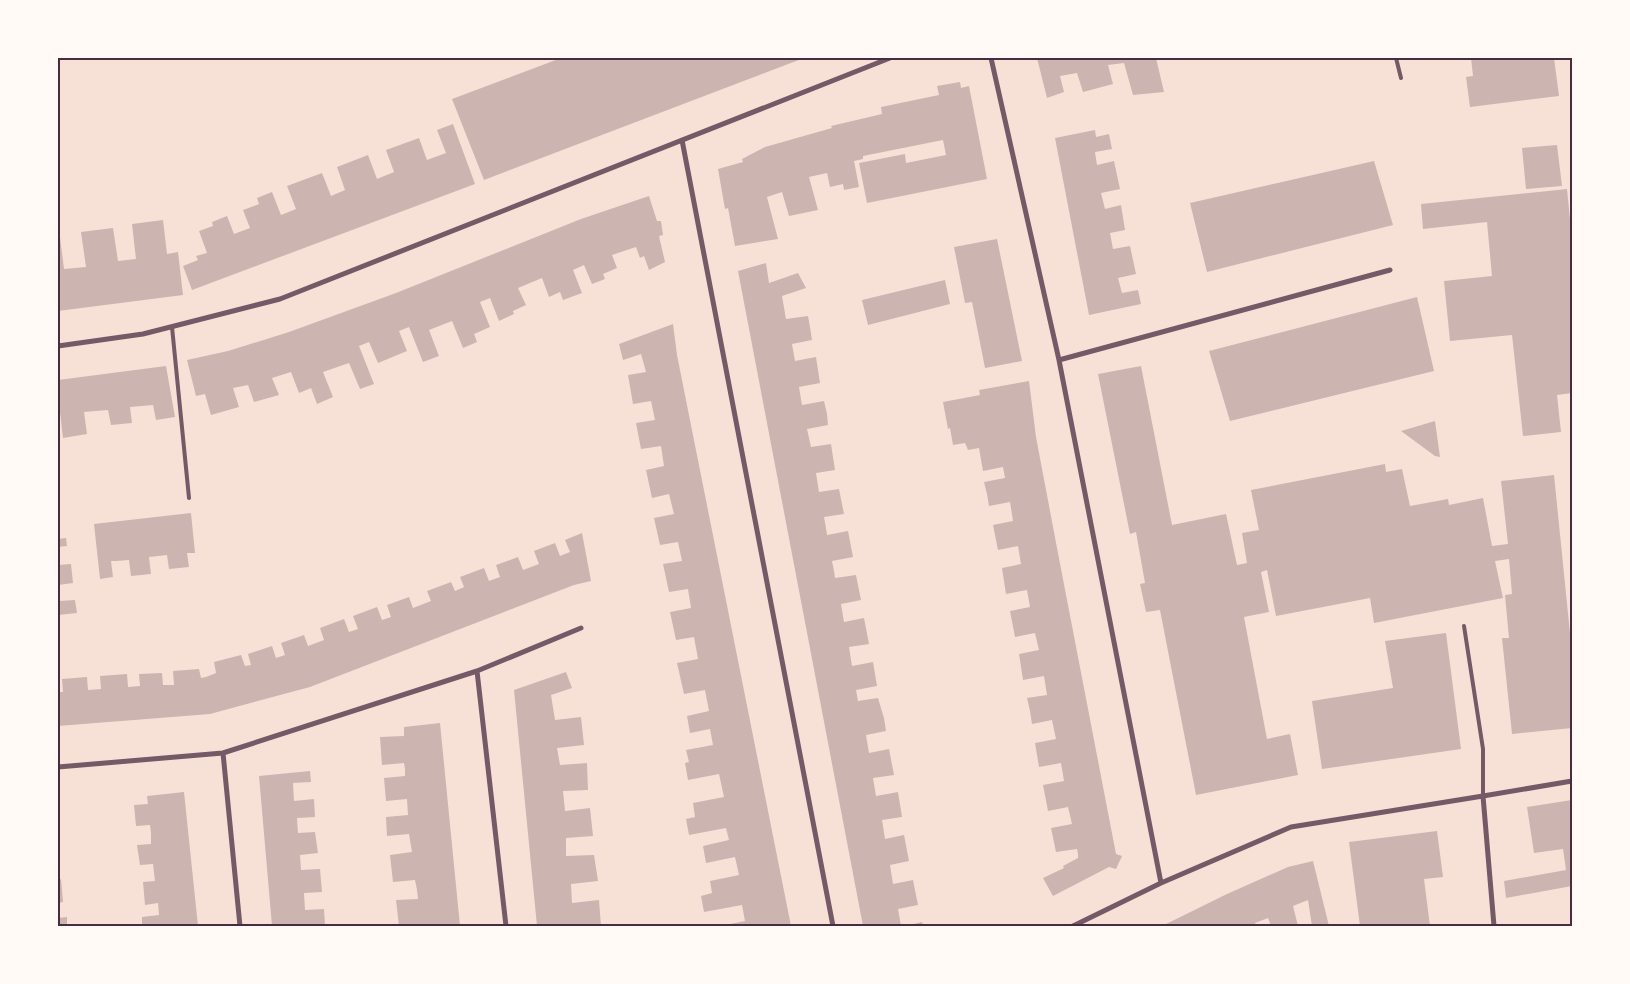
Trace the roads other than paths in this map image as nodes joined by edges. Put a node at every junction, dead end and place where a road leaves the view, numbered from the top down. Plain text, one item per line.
1 (890, 58) edge
2 (991, 58) edge
3 (1396, 58) edge
4 (1401, 78) dead end
5 (682, 140) junction
6 (1390, 270) dead end
7 (172, 327) junction
8 (58, 346) edge
9 (1058, 360) junction
10 (189, 498) dead end
11 (1464, 626) dead end
12 (581, 628) dead end
13 (477, 671) junction
14 (223, 753) junction
15 (58, 767) edge
16 (1572, 781) edge
17 (1483, 796) junction
18 (1162, 883) junction
19 (240, 926) edge
20 (506, 926) edge
21 (833, 926) edge
22 (1073, 926) edge
23 (1494, 926) edge

1 - 5 street
2 - 9 street
3 - 4 lane
5 - 7 street
5 - 21 street
6 - 9 street
7 - 8 street
7 - 10 lane
9 - 18 street
11 - 17 lane
12 - 13 street
13 - 14 street
13 - 20 street
14 - 15 street
14 - 19 street
16 - 17 street
17 - 18 street
17 - 23 street
18 - 22 street

